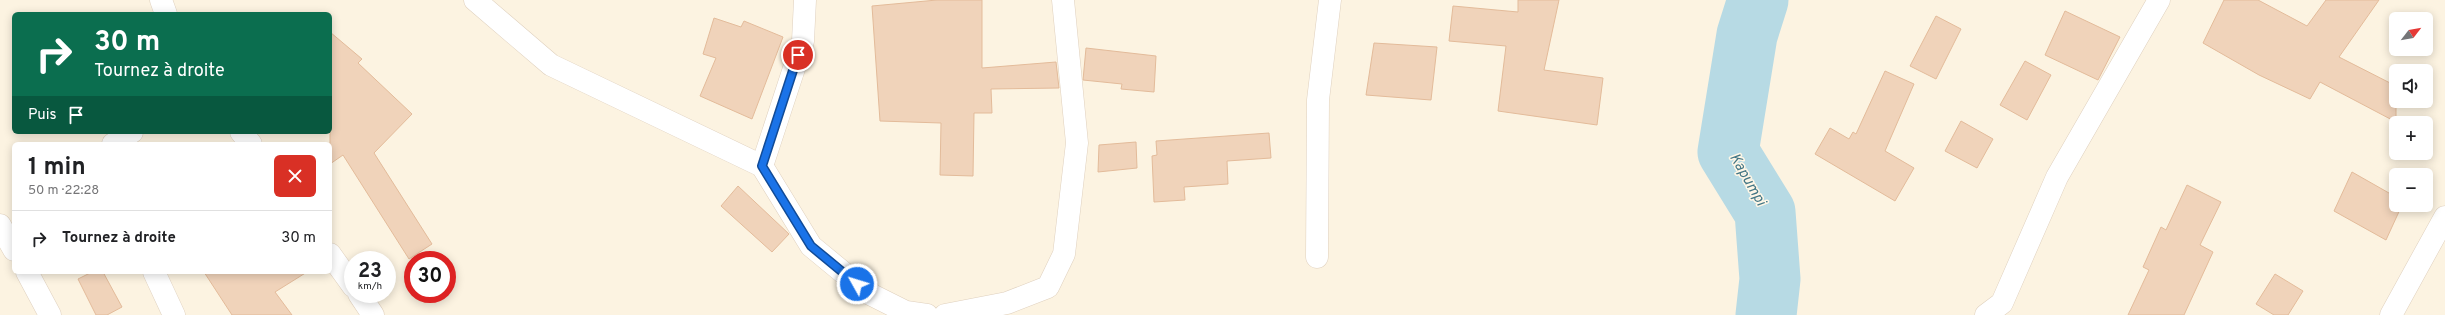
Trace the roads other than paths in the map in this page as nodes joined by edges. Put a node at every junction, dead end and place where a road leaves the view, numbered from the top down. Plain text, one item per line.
1 (161, 0) edge
2 (475, 0) edge
3 (805, 0) edge
4 (1063, 0) edge
5 (1330, 0) edge
6 (2159, 0) edge
7 (165, 12) edge
8 (129, 134) edge
9 (116, 142) edge
10 (762, 166) junction
11 (2445, 217) edge
12 (0, 225) edge
13 (12, 246) edge
14 (332, 257) edge
15 (1317, 257) dead end
16 (344, 273) edge
17 (28, 274) edge
18 (155, 274) edge
19 (365, 303) edge
20 (50, 315) edge
21 (174, 315) edge
22 (374, 315) edge
23 (927, 315) edge
24 (945, 315) edge
25 (1986, 315) edge
26 (2391, 315) edge

1 - 7 street
2 - 10 street
3 - 10 street
4 - 24 street
5 - 15 street
6 - 25 street
8 - 9 street
10 - 23 street
11 - 26 street
12 - 13 street
14 - 16 street
17 - 20 street
18 - 21 street
19 - 22 street

